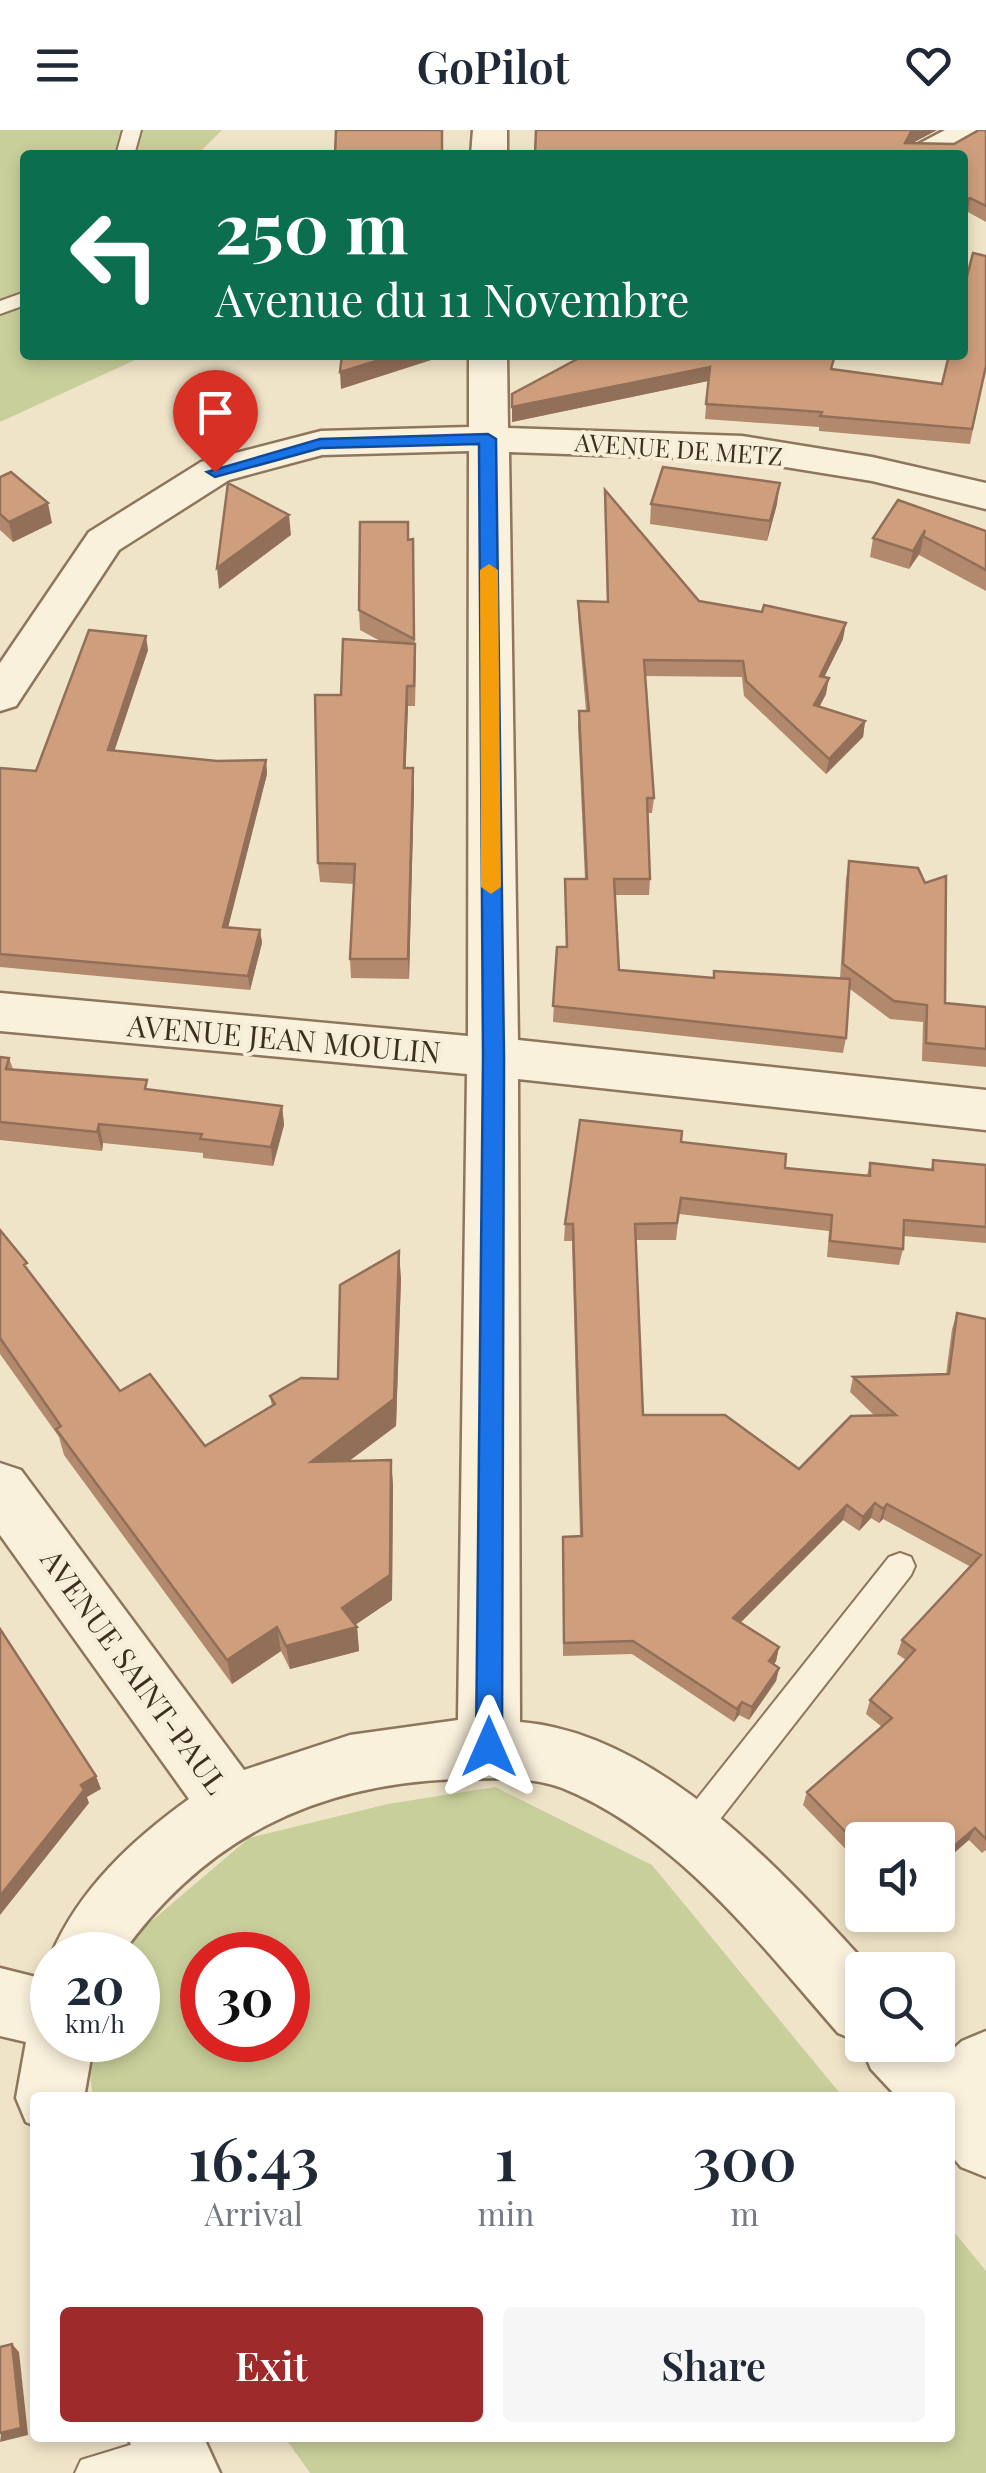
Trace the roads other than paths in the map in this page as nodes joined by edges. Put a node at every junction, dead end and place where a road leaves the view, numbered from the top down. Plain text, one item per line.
1 (972, 130) edge
2 (933, 150) edge
3 (498, 360) edge
4 (488, 439) junction
5 (986, 496) edge
6 (0, 696) edge
7 (0, 1012) edge
8 (493, 1057) junction
9 (986, 1110) edge
10 (0, 1488) edge
11 (900, 1566) dead end
12 (489, 1747) junction
13 (234, 1807) junction
14 (692, 1830) junction
15 (101, 1932) edge
16 (845, 1990) edge
17 (0, 2002) edge
18 (30, 2009) edge
19 (56, 2062) edge
20 (913, 2062) edge
21 (986, 2065) edge
22 (51, 2092) edge
23 (942, 2092) edge
24 (955, 2093) edge
25 (955, 2106) edge
26 (986, 2142) edge
27 (173, 2454) edge
28 (94, 2473) edge

1 - 2 street
3 - 4 street
4 - 5 street, AVENUE DE METZ
4 - 6 street, AVENUE DE METZ
4 - 8 street
7 - 8 street, AVENUE JEAN MOULIN
8 - 9 street, AVENUE JEAN MOULIN
8 - 12 street
10 - 13 street, AVENUE SAINT-PAUL
11 - 14 lane
12 - 13 street
12 - 14 street
13 - 15 street
14 - 16 street
17 - 18 street
19 - 22 street
20 - 23 street
21 - 24 street
25 - 26 street
27 - 28 lane

